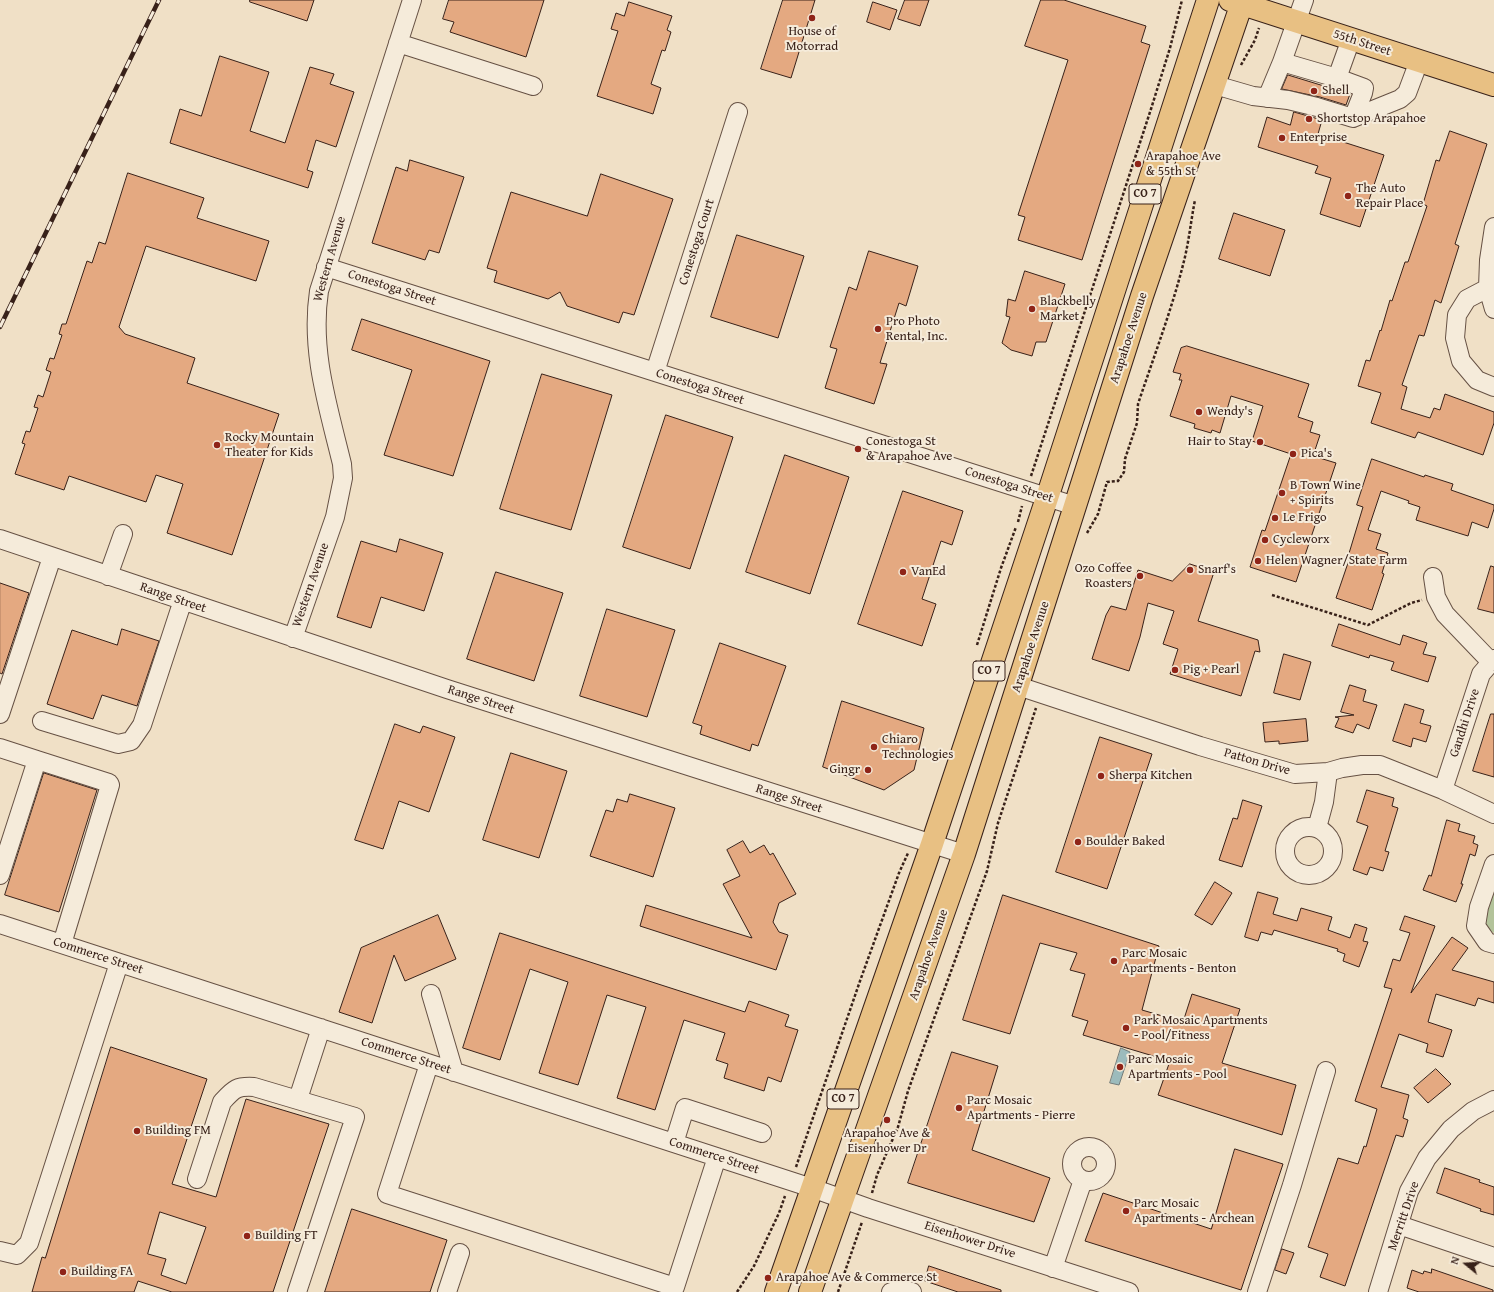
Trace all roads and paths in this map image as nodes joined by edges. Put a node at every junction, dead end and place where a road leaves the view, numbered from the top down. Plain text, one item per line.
1 (412, 0) edge
2 (1182, 0) edge
3 (1208, 0) edge
4 (1304, 0) edge
5 (1238, 1) edge
6 (1265, 11) junction
7 (1297, 22) junction
8 (1351, 39) junction
9 (398, 43) junction
10 (1282, 62) junction
11 (1419, 62) junction
12 (1338, 78) junction
13 (1494, 85) edge
14 (534, 86) dead end
15 (1223, 87) junction
16 (1267, 98) junction
17 (738, 112) dead end
18 (1353, 118) junction
19 (1197, 196) dead end
20 (1494, 227) edge
21 (326, 267) junction
22 (1488, 288) junction
23 (1494, 309) edge
24 (655, 372) junction
25 (1494, 387) edge
26 (1026, 490) junction
27 (1047, 498) junction
28 (1075, 506) junction
29 (123, 534) dead end
30 (1086, 535) dead end
31 (0, 539) edge
32 (52, 557) junction
33 (108, 576) junction
34 (1432, 577) dead end
35 (1272, 595) dead end
36 (1436, 596) junction
37 (183, 600) junction
38 (293, 638) junction
39 (976, 649) dead end
40 (1492, 661) edge
41 (1018, 686) junction
42 (1040, 694) junction
43 (0, 714) edge
44 (42, 722) dead end
45 (0, 748) edge
46 (36, 760) junction
47 (1328, 772) junction
48 (1443, 790) junction
49 (1494, 814) edge
50 (1317, 828) dead end
51 (923, 842) junction
52 (964, 854) junction
53 (1494, 864) edge
54 (0, 875) edge
55 (0, 924) edge
56 (62, 944) junction
57 (1494, 944) edge
58 (119, 963) junction
59 (431, 994) dead end
60 (321, 1028) junction
61 (429, 1064) junction
62 (1326, 1071) dead end
63 (454, 1072) junction
64 (298, 1099) junction
65 (1494, 1100) edge
66 (762, 1133) dead end
67 (674, 1143) junction
68 (717, 1157) junction
69 (196, 1179) dead end
70 (1083, 1180) dead end
71 (791, 1181) junction
72 (812, 1188) junction
73 (843, 1198) junction
74 (868, 1208) junction
75 (1399, 1225) junction
76 (0, 1251) edge
77 (460, 1253) dead end
78 (1494, 1257) edge
79 (1053, 1268) junction
80 (1099, 1288) edge
81 (297, 1292) edge
82 (447, 1292) edge
83 (737, 1292) edge
84 (776, 1292) edge
85 (810, 1292) edge
86 (838, 1292) edge
87 (891, 1292) edge
88 (912, 1292) edge
89 (1129, 1292) edge
90 (1257, 1292) edge
91 (1378, 1292) edge

1 - 9 street, Western Avenue
2 - 26 path
3 - 27 main road, CO 7
4 - 7 street
5 - 6 main road, 55th Street
5 - 15 main road, Arapahoe Avenue / CO 7
6 - 7 main road, 55th Street
6 - 15 path
7 - 8 main road, 55th Street
7 - 10 street
8 - 11 main road, 55th Street
8 - 12 street
9 - 14 street
9 - 21 street, Western Avenue
10 - 12 street
10 - 16 street
11 - 13 main road, 55th Street
11 - 18 street
12 - 18 street
15 - 16 street
15 - 28 main road, Arapahoe Avenue / CO 7
16 - 18 street
17 - 24 street, Conestoga Court
19 - 30 path
20 - 22 street
21 - 24 street, Conestoga Street
21 - 38 street, Western Avenue
22 - 23 street
22 - 25 street
24 - 26 street, Conestoga Street
26 - 27 street, Conestoga Street
26 - 39 path
27 - 28 street, Conestoga Street
27 - 51 main road, CO 7
28 - 41 main road, Arapahoe Avenue / CO 7
29 - 33 street
31 - 32 street, Range Street
32 - 33 street, Range Street
32 - 43 street
33 - 37 street, Range Street
34 - 36 street
35 - 36 path
36 - 40 street
37 - 38 street, Range Street
37 - 44 street
38 - 51 street, Range Street
40 - 48 street, Gandhi Drive
41 - 42 street, Patton Drive
41 - 52 main road, Arapahoe Avenue / CO 7
42 - 47 street, Patton Drive
42 - 74 path
45 - 46 street
46 - 54 street
46 - 56 street
47 - 48 street, Patton Drive
47 - 50 street
48 - 49 street, Patton Drive
51 - 52 street, Range Street
51 - 71 path
51 - 72 main road, CO 7
52 - 73 main road, Arapahoe Avenue / CO 7
53 - 57 street
55 - 56 street, Commerce Street
56 - 58 street, Commerce Street
58 - 60 street, Commerce Street
58 - 76 street
59 - 63 street
60 - 61 street, Commerce Street
60 - 64 street
61 - 63 street, Commerce Street
61 - 68 street
62 - 90 street
63 - 67 street, Commerce Street
64 - 69 street
64 - 81 street
65 - 75 street, Merritt Drive
66 - 67 street
67 - 68 street, Commerce Street
68 - 71 street, Commerce Street
70 - 79 street
71 - 72 street, Commerce Street
71 - 83 path
72 - 73 street, Eisenhower Drive
72 - 84 main road, CO 7
73 - 74 street, Eisenhower Drive
73 - 85 main road, Arapahoe Avenue / CO 7
74 - 79 street, Eisenhower Drive
74 - 86 path
75 - 78 street
75 - 91 street, Merritt Drive
77 - 82 street
79 - 80 street, Eisenhower Drive
80 - 89 street, Eisenhower Drive
87 - 88 street

